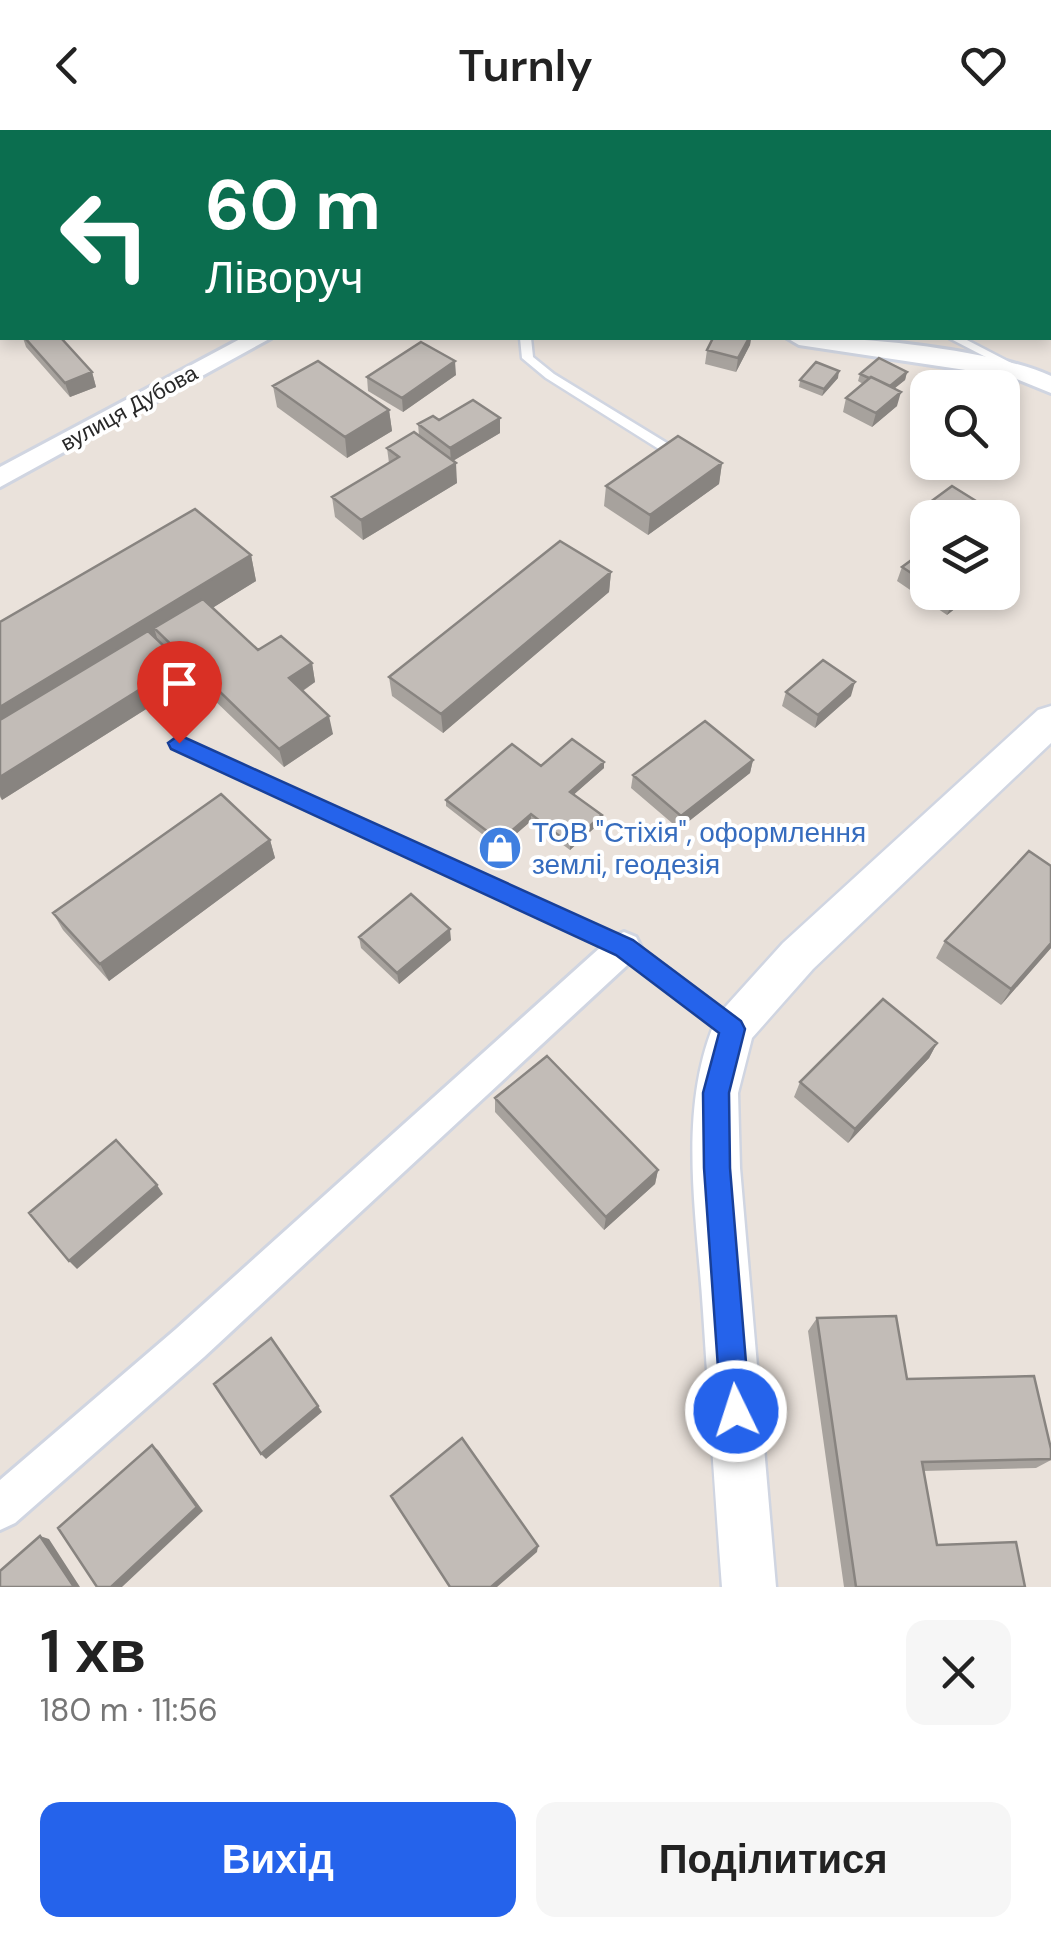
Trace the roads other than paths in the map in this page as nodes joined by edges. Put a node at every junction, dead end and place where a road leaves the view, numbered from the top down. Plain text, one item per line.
1 (255, 340) edge
2 (526, 340) edge
3 (813, 340) edge
4 (959, 340) edge
5 (1018, 370) joint
6 (1020, 371) edge
7 (1051, 384) edge
8 (666, 448) edge
9 (0, 478) edge
10 (1051, 720) edge
11 (179, 743) dead end
12 (624, 947) junction
13 (733, 1029) junction
14 (0, 1508) edge
15 (750, 1587) edge

1 - 9 street, вулиця Дубова
2 - 8 lane
3 - 5 street
4 - 5 lane
6 - 7 street
10 - 13 street
11 - 12 lane
12 - 13 lane
12 - 14 street
13 - 15 street

